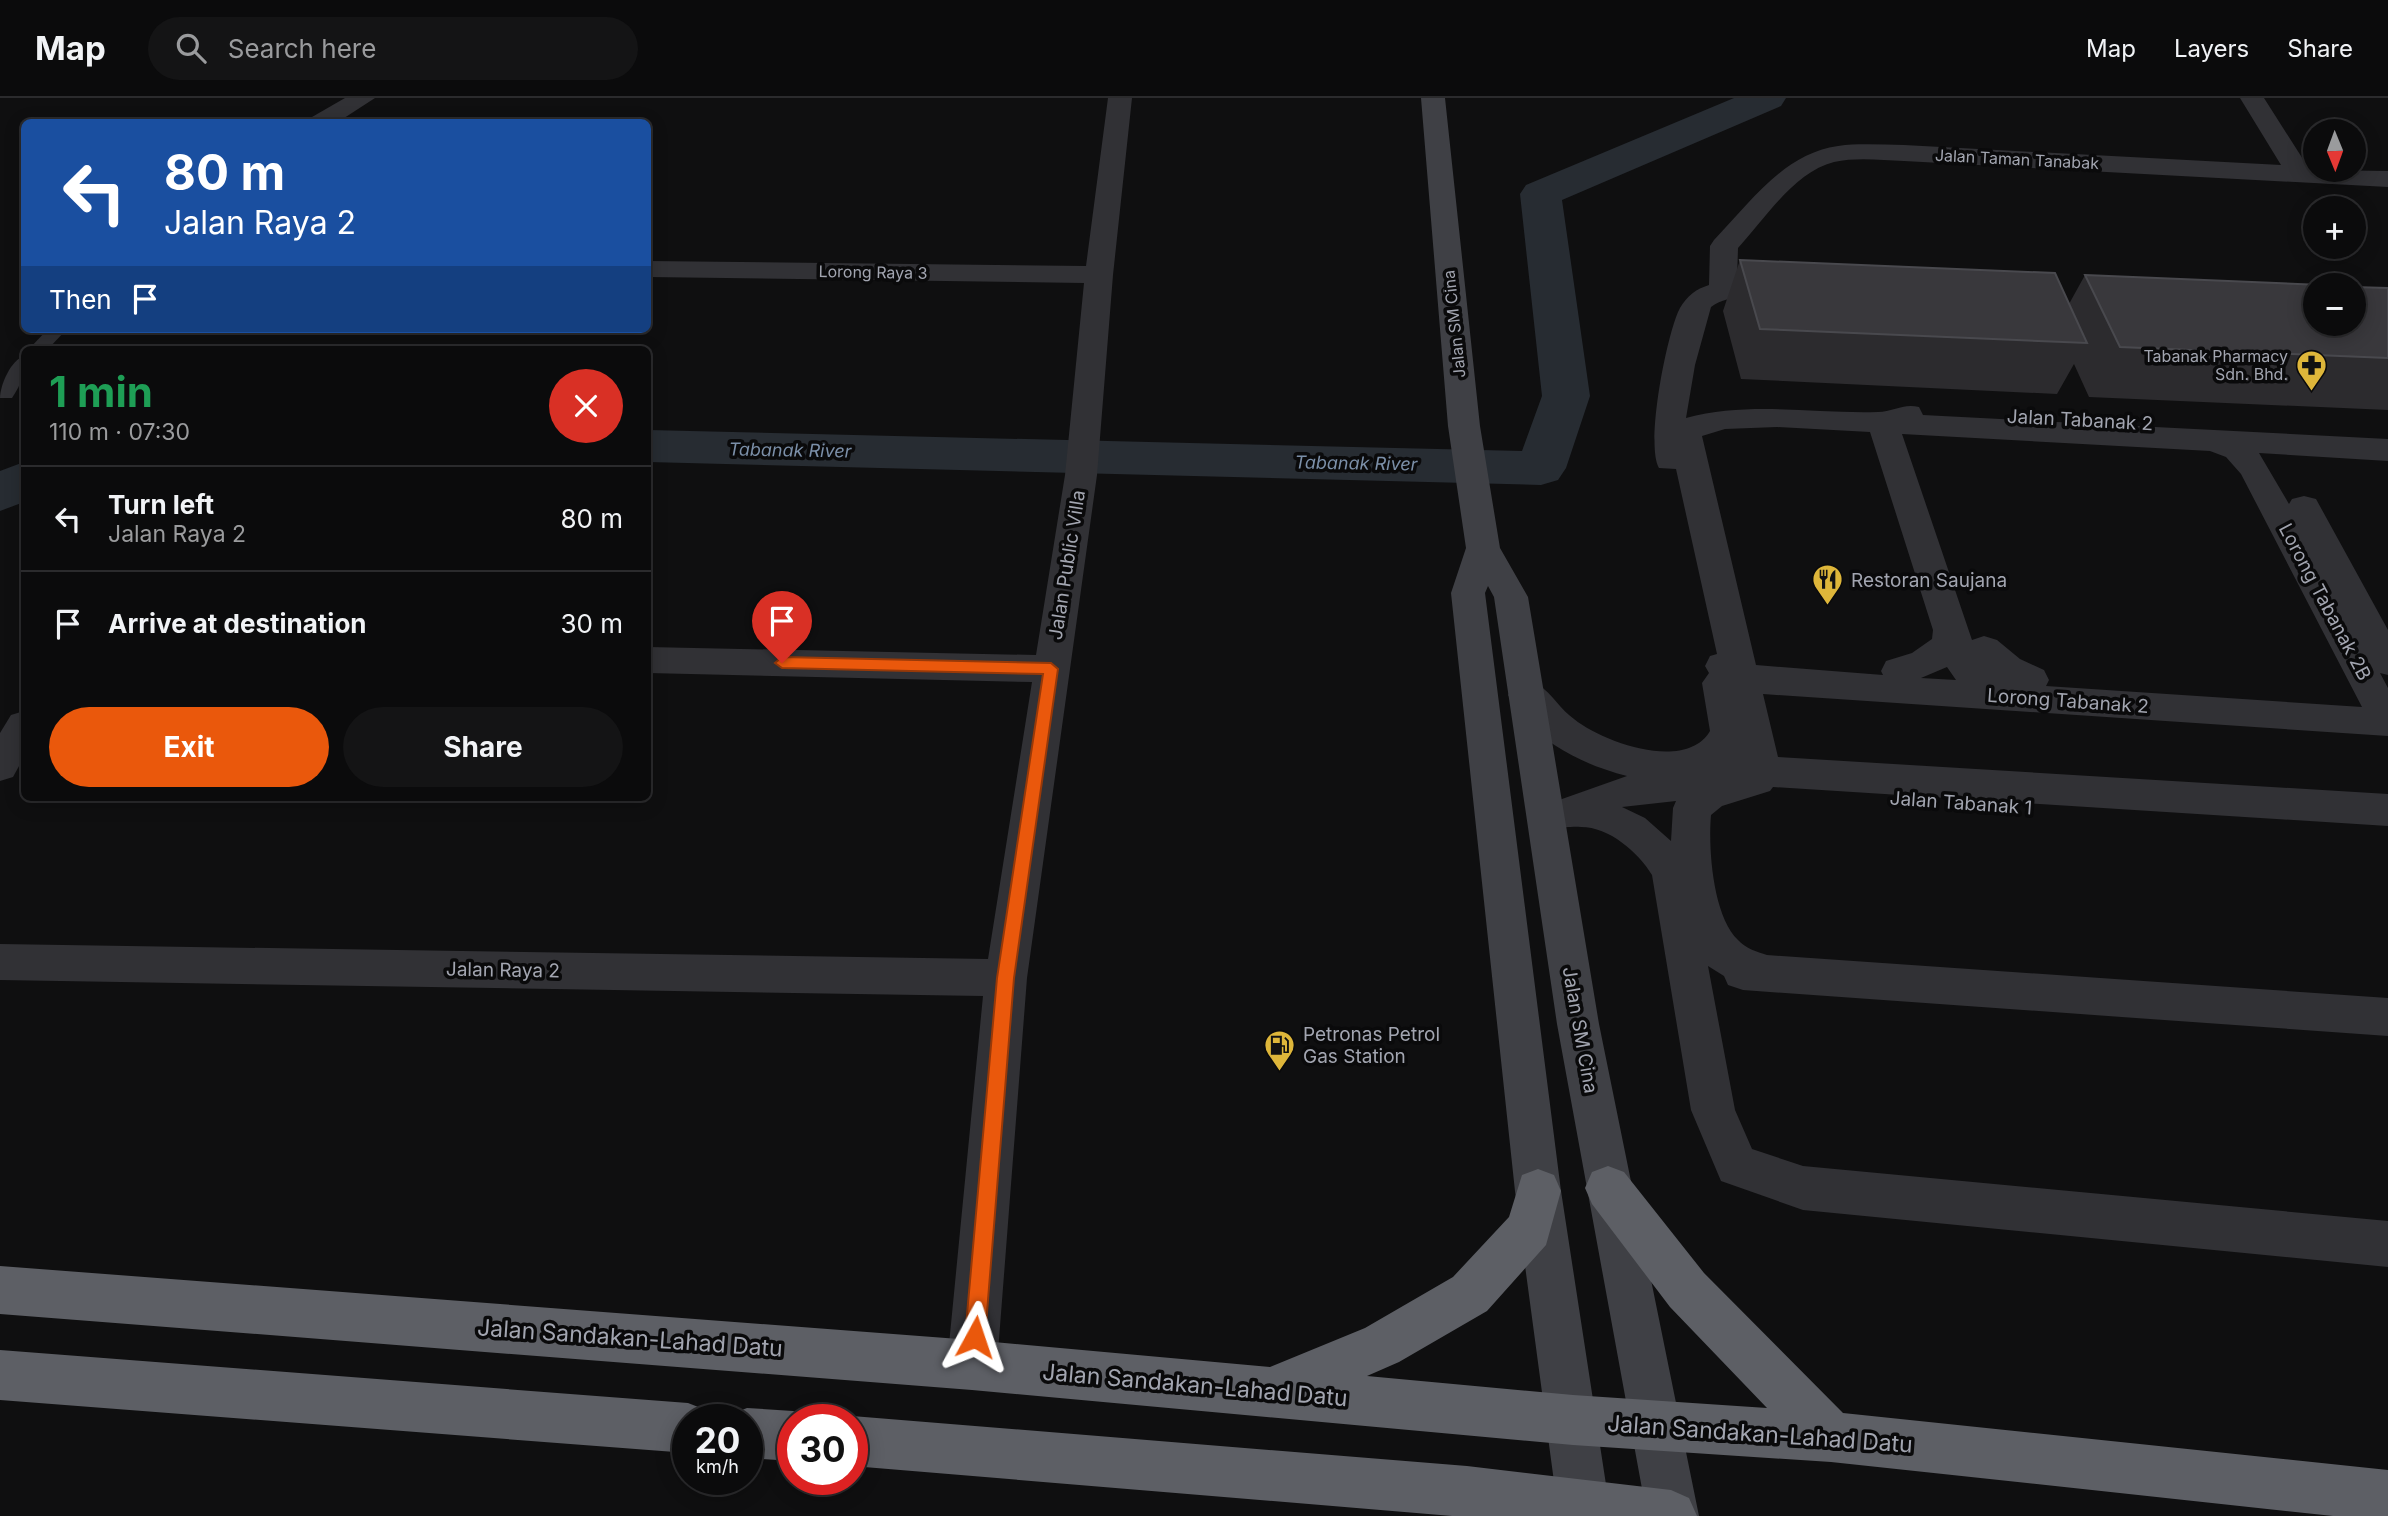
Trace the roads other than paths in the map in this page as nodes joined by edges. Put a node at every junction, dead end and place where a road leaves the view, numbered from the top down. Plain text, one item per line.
1 (363, 98) edge
2 (1120, 98) edge
3 (1433, 98) edge
4 (2252, 98) edge
5 (326, 119) edge
6 (2299, 174) junction
7 (2388, 179) edge
8 (651, 269) edge
9 (1099, 275) junction
10 (1723, 288) junction
11 (1806, 293) edge
12 (54, 333) edge
13 (41, 346) edge
14 (21, 367) edge
15 (6, 394) dead end
16 (1774, 410) junction
17 (1672, 415) junction
18 (1889, 418) junction
19 (1986, 429) junction
20 (2388, 434) edge
21 (2388, 450) edge
22 (2253, 452) junction
23 (1909, 462) junction
24 (1481, 533) junction
25 (651, 660) edge
26 (2374, 665) edge
27 (1051, 669) junction
28 (1985, 670) junction
29 (1804, 674) junction
30 (1734, 676) junction
31 (1526, 695) junction
32 (2325, 709) junction
33 (2386, 720) edge
34 (21, 730) edge
35 (0, 765) edge
36 (1691, 766) junction
37 (1809, 773) junction
38 (1748, 779) junction
39 (2386, 815) edge
40 (1562, 822) junction
41 (0, 962) edge
42 (1689, 969) junction
43 (1767, 974) junction
44 (1006, 978) junction
45 (2388, 1017) edge
46 (1608, 1188) junction
47 (1538, 1191) junction
48 (2388, 1244) edge
49 (0, 1290) edge
50 (972, 1365) junction
51 (0, 1375) edge
52 (1273, 1391) junction
53 (1573, 1420) junction
54 (672, 1427) edge
55 (1656, 1427) junction
56 (1831, 1437) junction
57 (868, 1442) edge
58 (2388, 1496) edge
59 (1583, 1504) junction
60 (1507, 1506) edge
61 (1672, 1516) edge

1 - 5 street
2 - 9 street, Jalan Public Villa
3 - 24 street, Jalan SM Cina
4 - 6 street
6 - 7 street, Jalan Taman Tanabak
6 - 10 street, Jalan Taman Tanabak
8 - 9 street, Lorong Raya 3
9 - 27 street, Jalan Public Villa
10 - 11 street
10 - 17 street
12 - 13 lane
14 - 15 lane
16 - 17 street
16 - 18 street, Jalan Tabanak 2
16 - 30 street
17 - 30 street
18 - 19 street, Jalan Tabanak 2
18 - 22 street, Jalan Tabanak 2
18 - 23 street
18 - 23 street
19 - 22 street, Jalan Tabanak 2
19 - 23 street
20 - 22 street, Jalan Tabanak 2
21 - 22 street
22 - 26 street, Lorong Tabanak 2B
23 - 28 street
24 - 31 street, Jalan SM Cina
24 - 47 street, Jalan SM Cina
25 - 27 street
26 - 32 street
26 - 33 street, Lorong Tabanak 2B
27 - 44 street, Jalan Public Villa
28 - 29 street, Lorong Tabanak 2
28 - 29 street, Lorong Tabanak 2
28 - 32 street, Lorong Tabanak 2
29 - 30 street
29 - 30 street
30 - 36 street
30 - 37 street
30 - 38 street
31 - 36 street
31 - 40 street, Jalan SM Cina
32 - 33 street
34 - 35 street
36 - 38 street
37 - 38 street, Jalan Tabanak 1
37 - 39 street, Jalan Tabanak 1
38 - 39 street, Jalan Tabanak 1
38 - 40 street, Jalan Tabanak 1
38 - 43 street
40 - 42 street
40 - 46 street, Jalan SM Cina
41 - 44 street, Jalan Raya 2
42 - 43 street
42 - 48 street
43 - 45 street
44 - 50 street, Jalan Public Villa
46 - 55 street, Jalan SM Cina
46 - 56 highway
47 - 52 highway
47 - 53 street, Jalan SM Cina
49 - 50 highway, Jalan Sandakan-Lahad Datu
50 - 52 highway, Jalan Sandakan-Lahad Datu
51 - 54 highway
52 - 53 highway, Jalan Sandakan-Lahad Datu
53 - 55 highway, Jalan Sandakan-Lahad Datu
53 - 59 street, Jalan SM Cina
55 - 56 highway, Jalan Sandakan-Lahad Datu
55 - 61 street, Jalan SM Cina
56 - 58 highway, Jalan Sandakan-Lahad Datu
57 - 60 highway
59 - 60 highway
59 - 61 highway

